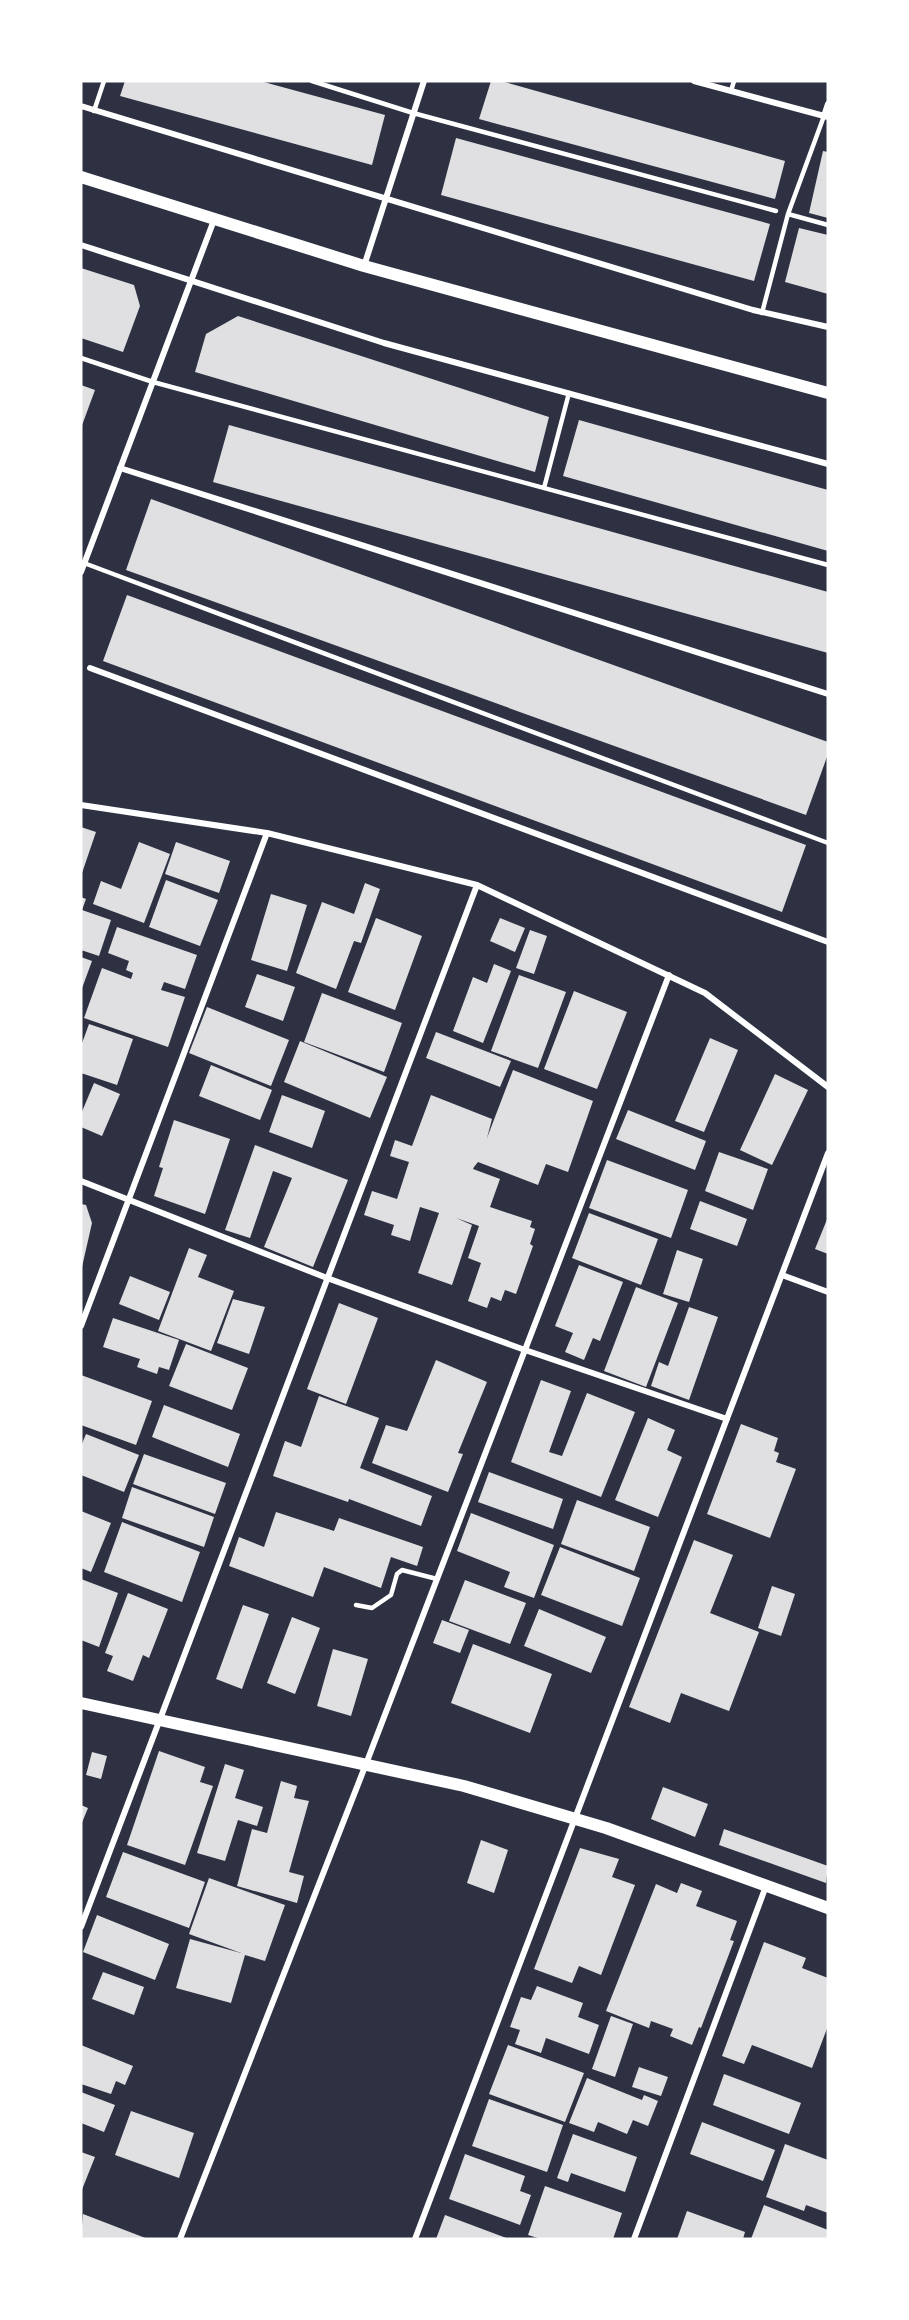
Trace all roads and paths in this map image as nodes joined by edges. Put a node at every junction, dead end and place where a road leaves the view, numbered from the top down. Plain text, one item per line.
1 (104, 81) edge
2 (312, 81) edge
3 (424, 81) edge
4 (694, 81) edge
5 (734, 81) edge
6 (319, 82) edge
7 (731, 91) junction
8 (828, 104) edge
9 (81, 106) edge
10 (94, 111) junction
11 (413, 113) junction
12 (826, 116) edge
13 (81, 177) edge
14 (385, 201) junction
15 (776, 211) dead end
16 (788, 214) junction
17 (214, 219) junction
18 (828, 225) edge
19 (81, 245) edge
20 (364, 266) junction
21 (191, 280) junction
22 (762, 312) junction
23 (828, 327) edge
24 (81, 358) edge
25 (153, 382) junction
26 (569, 393) junction
27 (828, 393) edge
28 (828, 464) edge
29 (120, 468) junction
30 (544, 488) junction
31 (84, 563) junction
32 (828, 565) edge
33 (81, 572) edge
34 (90, 668) dead end
35 (828, 694) edge
36 (81, 805) edge
37 (267, 832) junction
38 (828, 843) edge
39 (477, 885) junction
40 (828, 940) edge
41 (669, 975) junction
42 (828, 1087) edge
43 (828, 1153) edge
44 (81, 1181) edge
45 (129, 1199) junction
46 (782, 1275) junction
47 (327, 1278) junction
48 (828, 1292) edge
49 (81, 1326) edge
50 (525, 1350) junction
51 (727, 1419) junction
52 (437, 1580) junction
53 (356, 1605) dead end
54 (81, 1703) edge
55 (159, 1721) junction
56 (366, 1764) junction
57 (575, 1818) junction
58 (766, 1886) junction
59 (828, 1908) edge
60 (81, 1927) edge
61 (180, 2239) edge
62 (415, 2239) edge
63 (634, 2239) edge

1 - 10 lane
2 - 6 lane
3 - 11 street
4 - 7 street
5 - 7 lane
6 - 11 lane
7 - 12 street
8 - 12 street
9 - 10 street
10 - 14 street
11 - 14 street
11 - 15 lane
12 - 16 lane
13 - 17 main road
14 - 20 street
14 - 22 street
16 - 18 lane
16 - 22 lane
17 - 20 main road
17 - 21 street
19 - 21 street
20 - 27 main road
21 - 25 street
21 - 26 street
22 - 23 street
24 - 25 lane
25 - 29 street
25 - 30 lane
26 - 28 street
26 - 30 lane
29 - 31 street
29 - 35 street
30 - 32 lane
31 - 33 street
31 - 38 lane
34 - 40 street
36 - 37 street
37 - 39 street
37 - 45 street
39 - 41 street
39 - 47 street
41 - 42 street
41 - 50 street
43 - 46 street
44 - 45 street
45 - 47 street
45 - 49 street
46 - 48 street
46 - 51 street
47 - 50 street
47 - 55 street
50 - 51 street
50 - 52 street
51 - 57 street
52 - 53 lane
52 - 56 street
54 - 55 main road
55 - 56 main road
55 - 60 street
56 - 57 main road
56 - 61 street
57 - 58 main road
57 - 62 street
58 - 59 main road
58 - 63 street

